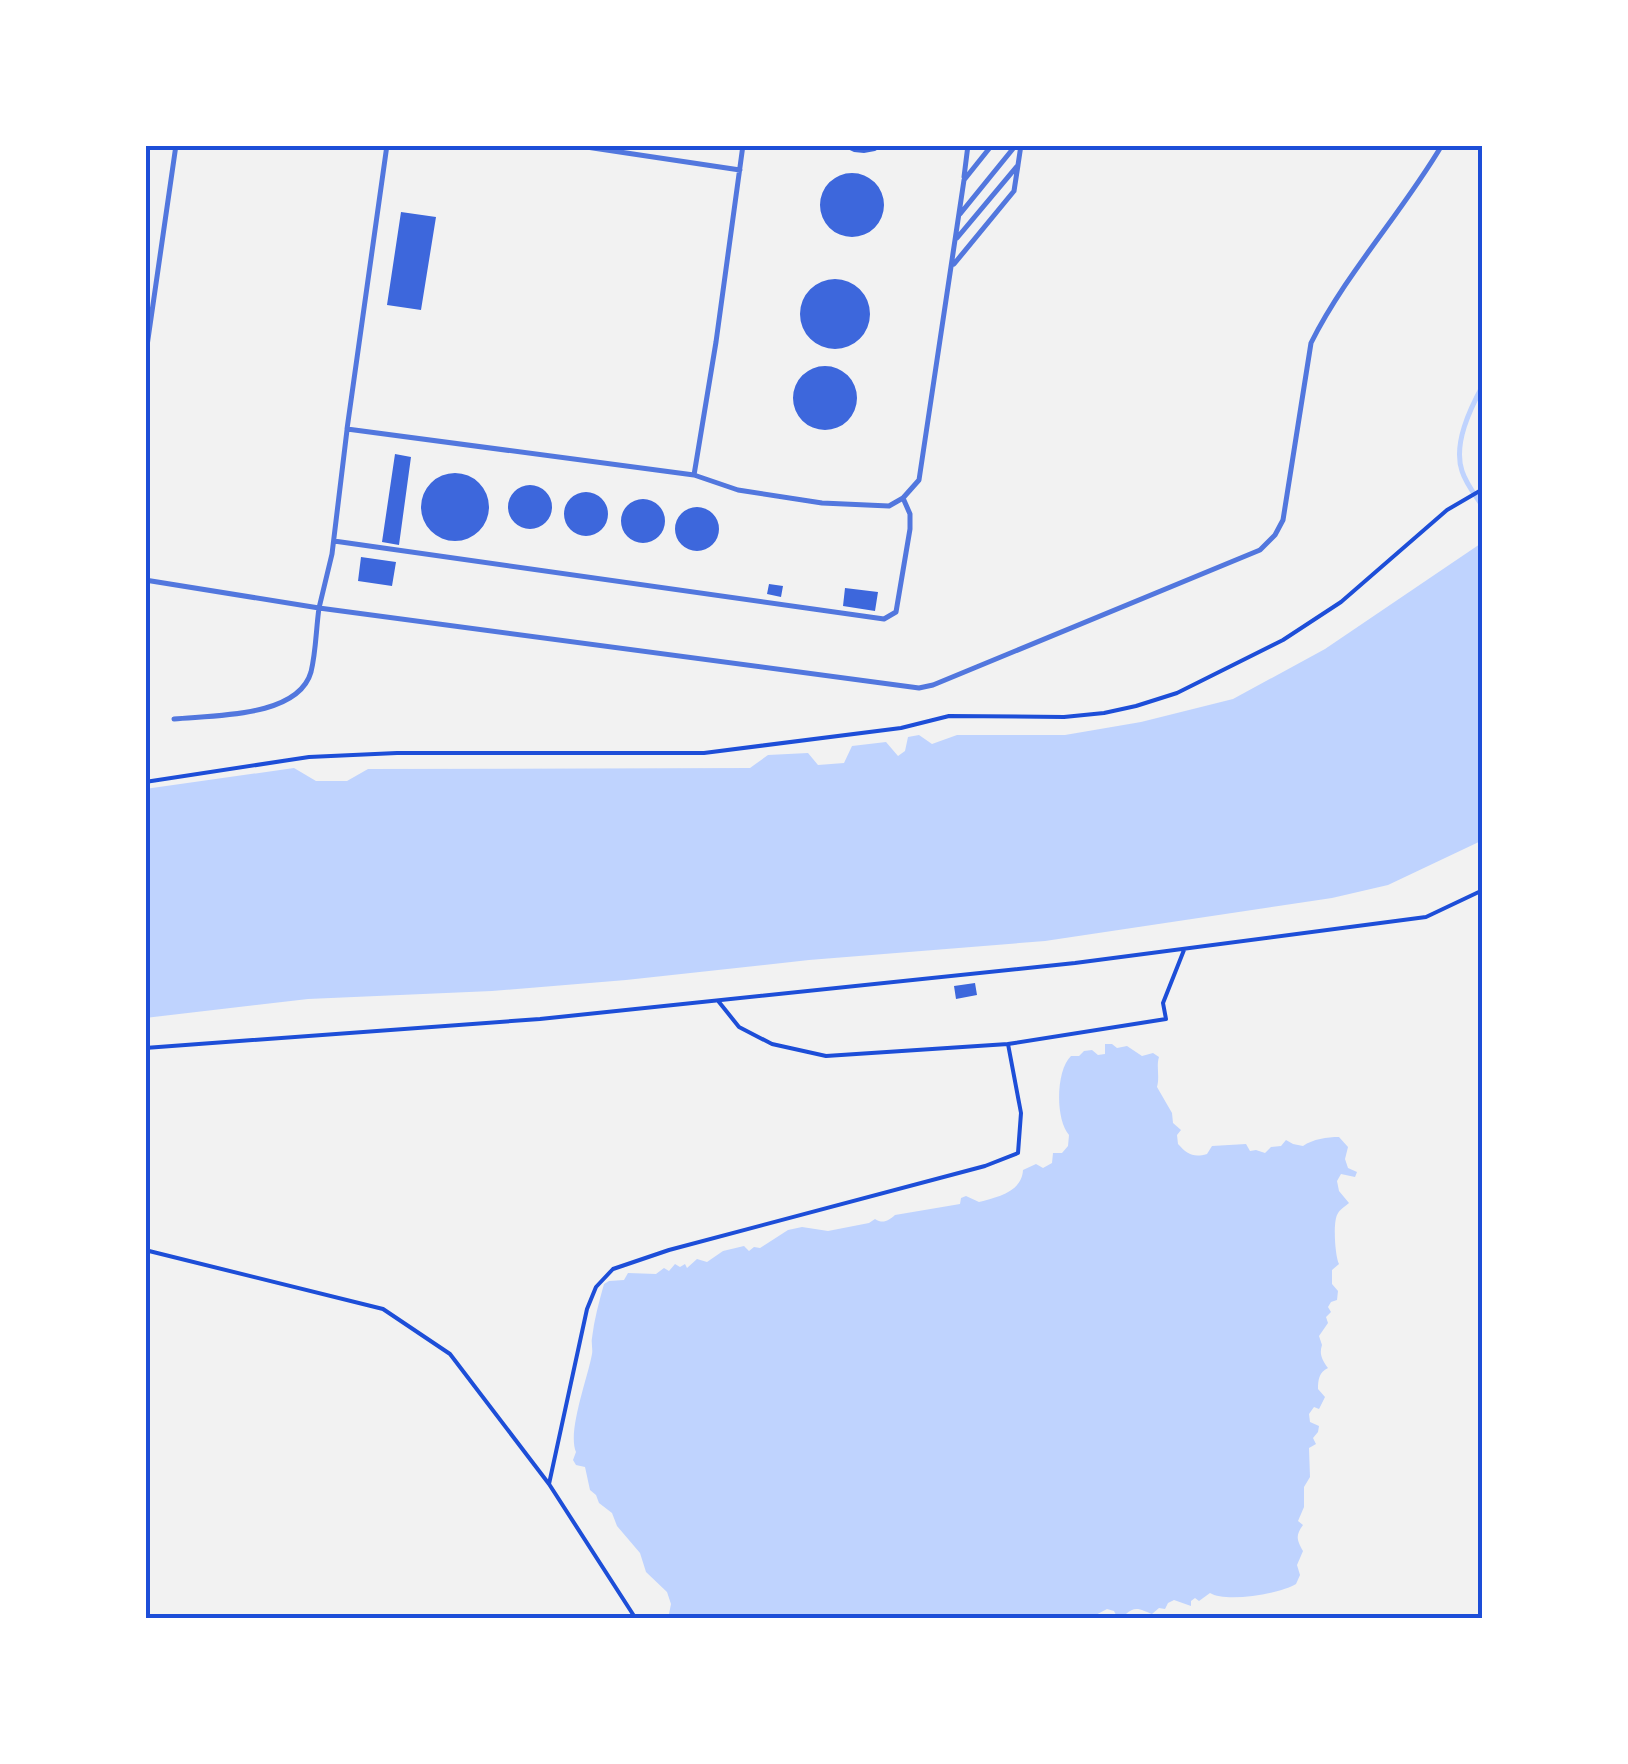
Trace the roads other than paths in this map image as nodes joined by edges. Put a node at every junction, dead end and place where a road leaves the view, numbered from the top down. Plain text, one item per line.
1 (176, 145) edge
2 (387, 145) edge
3 (572, 145) edge
4 (743, 145) edge
5 (968, 145) edge
6 (992, 145) edge
7 (1018, 145) edge
8 (1442, 145) edge
9 (1018, 164) junction
10 (740, 170) junction
11 (964, 180) junction
12 (958, 216) junction
13 (956, 240) junction
14 (952, 267) junction
15 (145, 360) edge
16 (347, 429) junction
17 (694, 475) junction
18 (902, 498) junction
19 (334, 541) junction
20 (145, 580) edge
21 (319, 608) junction
22 (174, 719) dead end

1 - 15 lane
2 - 16 lane
3 - 10 lane
4 - 10 lane
5 - 11 lane
6 - 11 lane
7 - 9 lane
7 - 12 lane
8 - 21 lane
9 - 13 lane
9 - 14 lane
10 - 17 lane
11 - 12 lane
12 - 13 lane
13 - 14 lane
14 - 18 lane
16 - 17 lane
16 - 19 lane
17 - 18 lane
18 - 19 lane
19 - 21 lane
20 - 21 lane
21 - 22 lane

